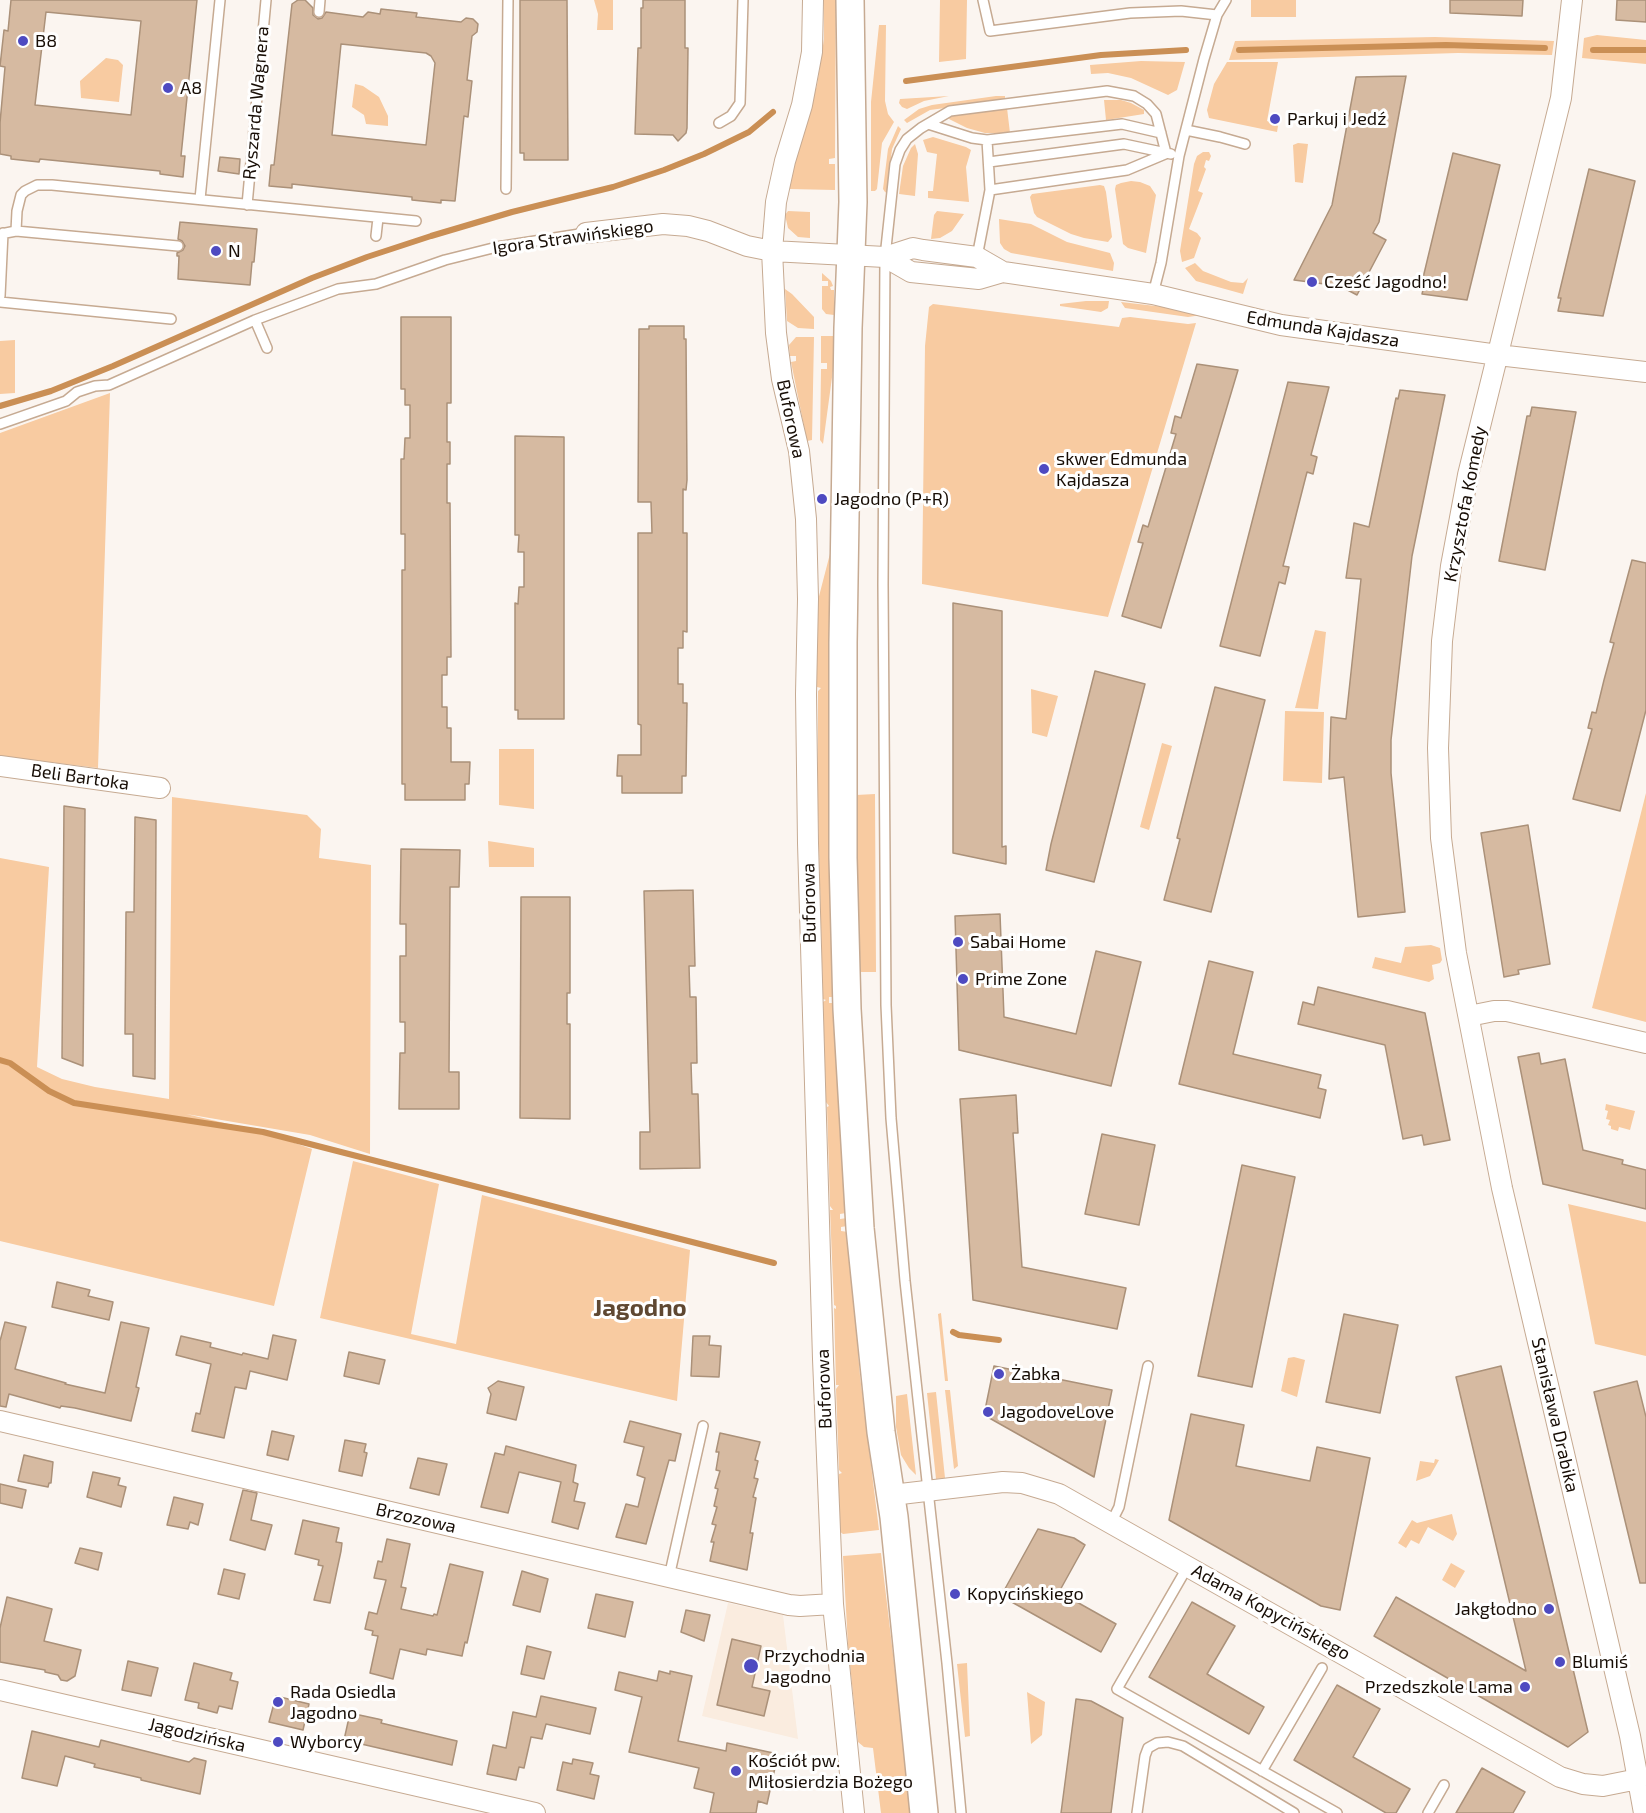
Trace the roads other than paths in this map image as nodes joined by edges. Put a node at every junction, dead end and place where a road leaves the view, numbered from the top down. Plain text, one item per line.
1 (220, 0) edge
2 (266, 0) edge
3 (320, 0) edge
4 (508, 0) edge
5 (743, 0) edge
6 (813, 0) edge
7 (850, 0) edge
8 (983, 0) edge
9 (1226, 0) edge
10 (1572, 0) edge
11 (319, 12) dead end
12 (1217, 15) junction
13 (719, 123) dead end
14 (928, 124) junction
15 (1186, 130) junction
16 (1161, 133) junction
17 (987, 140) junction
18 (1245, 144) dead end
19 (1166, 153) junction
20 (1179, 156) junction
21 (988, 162) junction
22 (506, 189) dead end
23 (990, 190) junction
24 (200, 199) junction
25 (247, 205) junction
26 (378, 218) junction
27 (416, 222) dead end
28 (16, 231) junction
29 (2, 233) edge
30 (586, 233) joint
31 (376, 236) dead end
32 (178, 246) dead end
33 (772, 251) junction
34 (851, 254) junction
35 (885, 257) junction
36 (977, 257) junction
37 (1003, 272) junction
38 (1154, 294) junction
39 (0, 296) edge
40 (0, 302) edge
41 (171, 319) dead end
42 (255, 320) junction
43 (267, 348) dead end
44 (1498, 355) junction
45 (1646, 372) edge
46 (0, 424) edge
47 (0, 766) edge
48 (160, 788) dead end
49 (1469, 1016) junction
50 (1646, 1043) edge
51 (1148, 1366) dead end
52 (0, 1421) edge
53 (703, 1426) dead end
54 (928, 1491) junction
55 (891, 1495) junction
56 (1111, 1522) junction
57 (1188, 1566) junction
58 (669, 1577) junction
59 (833, 1604) junction
60 (1322, 1668) dead end
61 (0, 1690) edge
62 (1263, 1771) junction
63 (1638, 1779) junction
64 (1444, 1785) dead end
65 (535, 1813) edge
66 (854, 1813) edge
67 (924, 1813) edge
68 (961, 1813) edge
69 (1137, 1813) edge
70 (1294, 1813) edge
71 (1337, 1813) edge
72 (1428, 1813) edge
73 (1644, 1813) edge

1 - 24 lane
2 - 25 lane, Ryszarda Wagnera
3 - 11 lane
4 - 22 lane
5 - 13 lane
6 - 33 street, Buforowa
7 - 34 main road, Buforowa
8 - 12 lane
9 - 12 lane
10 - 44 street, Krzysztofa Komedy
12 - 15 lane
14 - 16 lane
14 - 17 lane
14 - 35 lane
15 - 18 lane
15 - 20 lane
16 - 17 lane
16 - 19 lane
17 - 21 lane
19 - 20 lane
19 - 21 lane
19 - 23 lane
20 - 38 lane
21 - 23 lane
23 - 36 lane
24 - 25 lane
24 - 28 lane
25 - 26 lane
26 - 27 lane
26 - 31 lane
28 - 29 lane
28 - 32 lane
29 - 39 lane
30 - 33 street, Igora Strawińskiego
30 - 42 lane, Igora Strawińskiego
33 - 34 street, Edmunda Kajdasza
33 - 59 street, Buforowa
34 - 35 street, Edmunda Kajdasza
34 - 55 main road, Buforowa
35 - 36 street, Edmunda Kajdasza
35 - 37 street, Edmunda Kajdasza
35 - 54 lane
36 - 37 street, Edmunda Kajdasza
37 - 38 street, Edmunda Kajdasza
38 - 44 street, Edmunda Kajdasza
40 - 41 lane
42 - 43 lane
42 - 46 lane, Igora Strawińskiego
44 - 45 street, Edmunda Kajdasza
44 - 49 street, Krzysztofa Komedy
47 - 48 street, Beli Bartoka
49 - 50 street
49 - 63 street, Stanisława Drabika
51 - 56 lane
52 - 58 street, Brzozowa
53 - 58 lane
54 - 55 street, Adama Kopycińskiego
54 - 56 street, Adama Kopycińskiego
54 - 68 lane
55 - 67 main road, Buforowa
56 - 57 street, Adama Kopycińskiego
57 - 62 lane
57 - 63 street, Adama Kopycińskiego
58 - 59 street, Brzozowa
59 - 66 street, Buforowa
60 - 62 lane
61 - 65 street, Jagodzińska
62 - 71 lane
63 - 73 street, Stanisława Drabika
64 - 72 lane
69 - 70 lane

